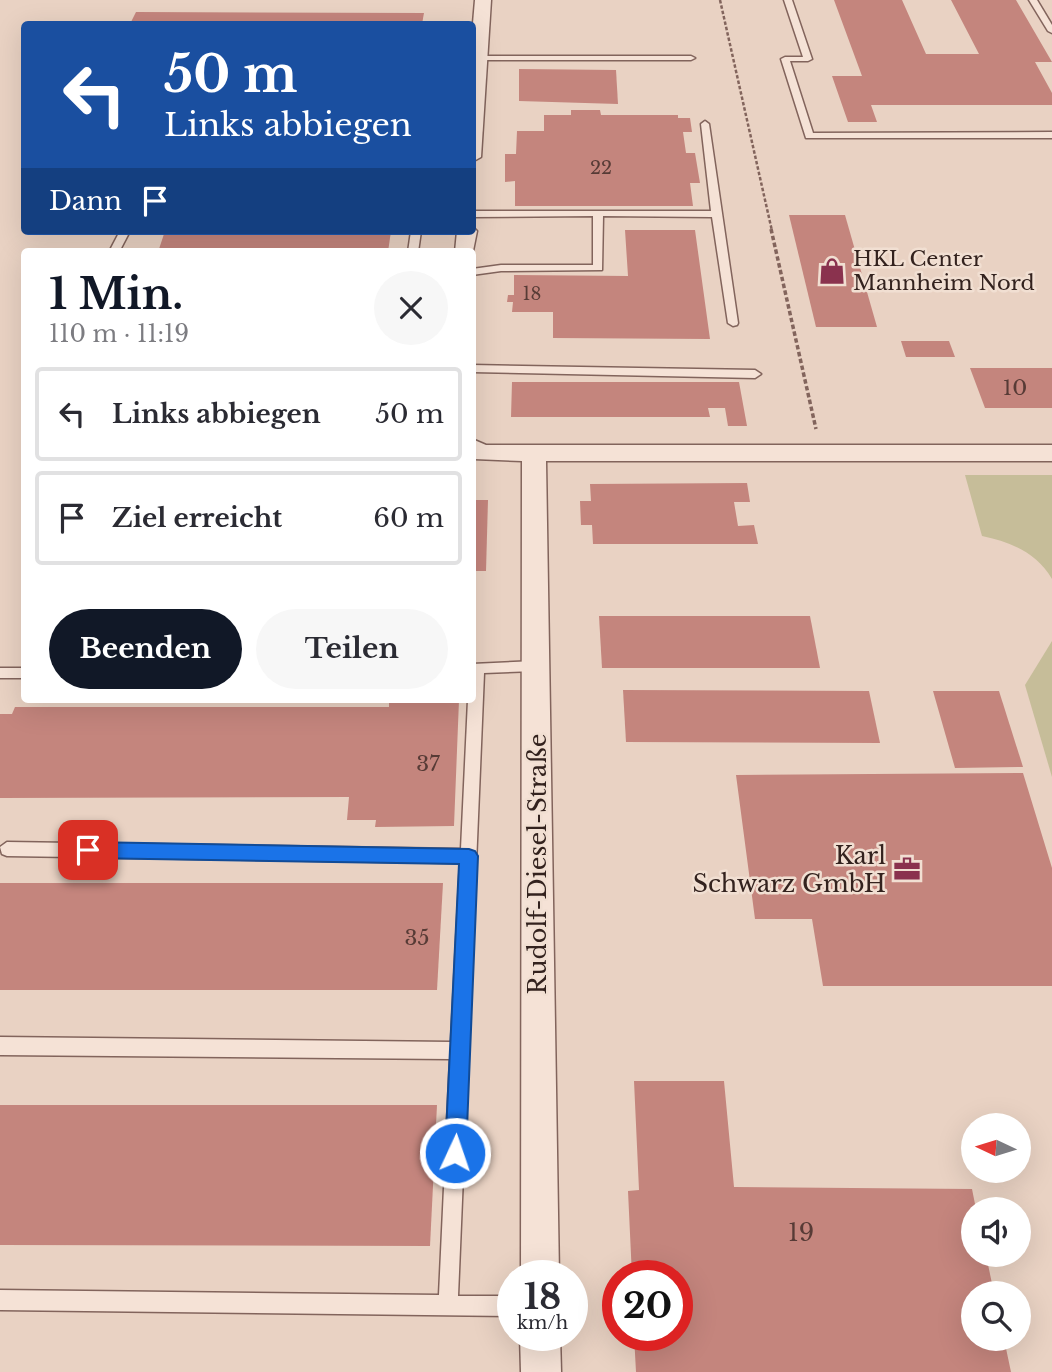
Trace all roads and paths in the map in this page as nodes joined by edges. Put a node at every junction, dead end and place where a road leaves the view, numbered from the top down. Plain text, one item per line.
1 (483, 0) edge
2 (720, 0) edge
3 (788, 0) edge
4 (1033, 0) edge
5 (1052, 31) edge
6 (480, 58) junction
7 (691, 58) dead end
8 (476, 108) edge
9 (705, 124) dead end
10 (1052, 135) edge
11 (598, 213) junction
12 (476, 214) edge
13 (716, 214) junction
14 (476, 271) edge
15 (733, 323) dead end
16 (476, 368) edge
17 (755, 374) dead end
18 (476, 449) edge
19 (534, 453) junction
20 (821, 453) junction
21 (1052, 453) edge
22 (535, 666) junction
23 (476, 668) edge
24 (0, 673) edge
25 (21, 673) edge
26 (474, 703) edge
27 (7, 849) dead end
28 (469, 856) junction
29 (0, 1046) edge
30 (460, 1051) junction
31 (540, 1260) edge
32 (0, 1300) edge
33 (448, 1306) junction
34 (497, 1307) edge
35 (540, 1351) edge
36 (541, 1372) edge

1 - 6 street
2 - 20 path
3 - 10 lane
4 - 5 lane
6 - 7 lane
6 - 8 street
9 - 13 lane
11 - 12 lane
11 - 13 lane
11 - 14 lane
13 - 15 lane
16 - 17 lane
18 - 19 street
19 - 20 street
19 - 22 street, Rudolf-Diesel-Straße
20 - 21 street
22 - 23 lane
22 - 31 street, Rudolf-Diesel-Straße
24 - 25 lane
26 - 28 lane
27 - 28 lane
28 - 30 lane
29 - 30 lane
30 - 33 lane
32 - 33 lane
33 - 34 lane
35 - 36 street

